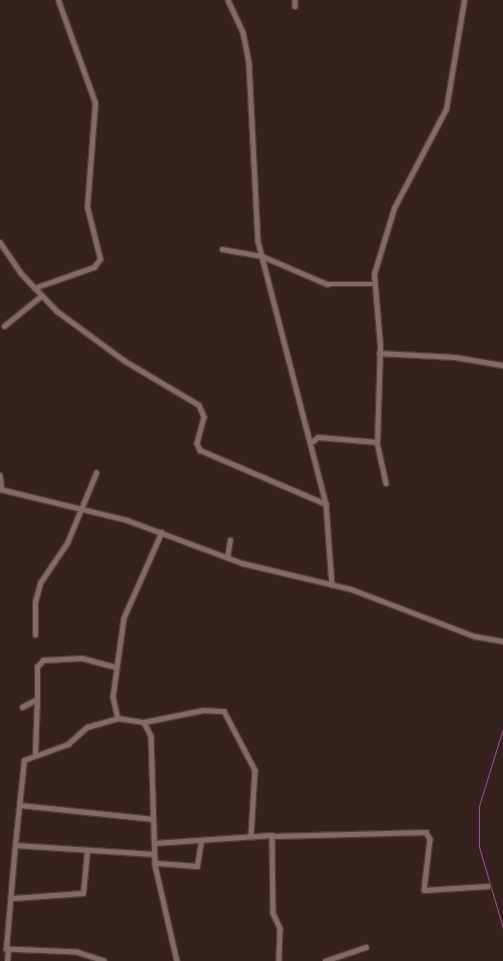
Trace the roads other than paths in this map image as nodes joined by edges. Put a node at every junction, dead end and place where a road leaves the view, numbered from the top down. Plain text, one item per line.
1 (58, 0) edge
2 (228, 0) edge
3 (295, 0) edge
4 (464, 0) edge
5 (295, 6) dead end
6 (0, 242) edge
7 (222, 249) dead end
8 (262, 256) junction
9 (373, 284) junction
10 (34, 288) junction
11 (41, 296) junction
12 (4, 326) dead end
13 (379, 353) junction
14 (503, 365) edge
15 (313, 441) junction
16 (377, 442) junction
17 (96, 473) dead end
18 (0, 475) edge
19 (386, 483) dead end
20 (1, 489) edge
21 (326, 504) junction
22 (83, 508) junction
23 (162, 532) junction
24 (230, 540) dead end
25 (227, 558) junction
26 (332, 585) junction
27 (35, 635) dead end
28 (503, 641) edge
29 (116, 667) junction
30 (37, 699) junction
31 (22, 707) dead end
32 (118, 718) junction
33 (144, 722) junction
34 (34, 753) junction
35 (20, 806) junction
36 (153, 819) junction
37 (251, 836) junction
38 (273, 836) junction
39 (201, 842) junction
40 (154, 843) junction
41 (15, 845) junction
42 (87, 851) junction
43 (154, 854) junction
44 (157, 863) junction
45 (488, 886) dead end
46 (13, 898) junction
47 (366, 947) dead end
48 (8, 949) junction
49 (7, 961) edge
50 (104, 961) edge
51 (177, 961) edge
52 (279, 961) edge
53 (325, 961) edge

1 - 10 street
2 - 8 street
3 - 5 street
4 - 9 street
6 - 10 street
7 - 8 street
8 - 9 street
8 - 15 street
9 - 13 street
10 - 11 street
11 - 12 street
11 - 21 street
13 - 14 street
13 - 16 street
15 - 16 street
15 - 21 street
16 - 19 street
17 - 22 street
18 - 20 street
20 - 22 street
21 - 26 street
22 - 23 street
22 - 27 street
23 - 25 street
23 - 29 street
24 - 25 street
25 - 26 street
26 - 28 street
29 - 30 street
29 - 32 street
30 - 31 street
30 - 34 street
32 - 33 street
32 - 34 street
33 - 36 street
33 - 37 street
34 - 35 street
35 - 36 street
35 - 41 street
36 - 40 street
37 - 38 street
37 - 39 street
38 - 45 street
38 - 52 street
39 - 40 street
39 - 44 street
40 - 43 street
41 - 42 street
41 - 46 street
42 - 43 street
42 - 46 street
43 - 44 street
44 - 51 street
46 - 48 street
47 - 53 street
48 - 49 street
48 - 50 street

